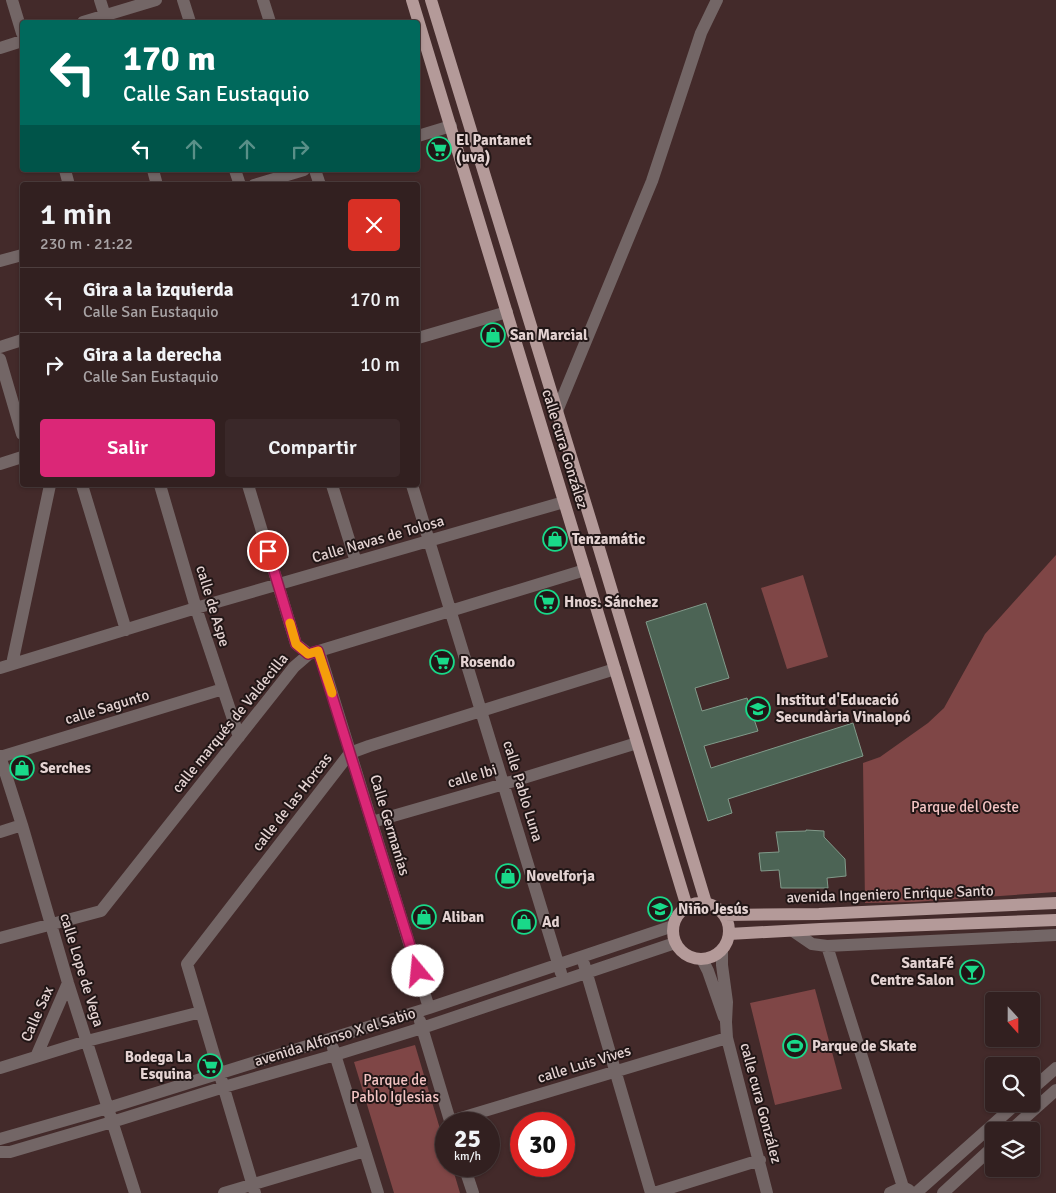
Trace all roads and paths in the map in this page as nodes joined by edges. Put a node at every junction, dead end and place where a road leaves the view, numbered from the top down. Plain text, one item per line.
1 (12, 0) edge
2 (100, 0) edge
3 (156, 0) edge
4 (183, 0) edge
5 (263, 0) edge
6 (412, 0) edge
7 (431, 0) edge
8 (717, 0) edge
9 (106, 19) edge
10 (189, 20) edge
11 (269, 20) edge
12 (418, 20) edge
13 (20, 26) edge
14 (420, 27) edge
15 (20, 42) edge
16 (0, 48) edge
17 (450, 126) junction
18 (420, 135) edge
19 (297, 172) edge
20 (264, 182) edge
21 (20, 256) edge
22 (0, 261) edge
23 (507, 312) junction
24 (420, 337) edge
25 (20, 341) edge
26 (0, 347) edge
27 (0, 359) edge
28 (557, 411) junction
29 (20, 427) edge
30 (20, 458) edge
31 (0, 464) edge
32 (50, 487) edge
33 (83, 487) edge
34 (161, 487) edge
35 (249, 487) edge
36 (333, 487) edge
37 (413, 487) edge
38 (564, 502) junction
39 (429, 541) junction
40 (356, 562) junction
41 (585, 570) junction
42 (278, 584) junction
43 (196, 608) junction
44 (451, 611) junction
45 (126, 630) junction
46 (314, 652) junction
47 (6, 666) edge
48 (615, 669) junction
49 (223, 688) junction
50 (481, 711) junction
51 (239, 736) junction
52 (637, 743) junction
53 (350, 753) junction
54 (0, 756) edge
55 (504, 784) junction
56 (372, 822) junction
57 (22, 825) junction
58 (0, 832) edge
59 (706, 903) junction
60 (1056, 903) edge
61 (687, 907) junction
62 (724, 915) junction
63 (1056, 920) edge
64 (52, 926) junction
65 (673, 926) junction
66 (793, 931) junction
67 (730, 934) junction
68 (1056, 935) edge
69 (0, 938) edge
70 (675, 943) junction
71 (827, 946) junction
72 (722, 950) junction
73 (582, 957) junction
74 (702, 959) junction
75 (559, 965) junction
76 (586, 973) junction
77 (563, 980) junction
78 (68, 983) junction
79 (423, 1010) junction
80 (201, 1012) junction
81 (726, 1022) junction
82 (422, 1028) junction
83 (727, 1038) junction
84 (330, 1039) junction
85 (87, 1041) junction
86 (336, 1055) junction
87 (36, 1057) junction
88 (0, 1068) edge
89 (1056, 1068) edge
90 (615, 1072) junction
91 (220, 1073) junction
92 (1040, 1082) edge
93 (224, 1087) junction
94 (1056, 1090) edge
95 (108, 1108) junction
96 (448, 1112) edge
97 (486, 1112) edge
98 (1007, 1112) edge
99 (112, 1122) junction
100 (1020, 1122) edge
101 (0, 1139) edge
102 (0, 1152) edge
103 (365, 1152) junction
104 (985, 1154) edge
105 (760, 1160) junction
106 (468, 1177) edge
107 (903, 1187) junction
108 (254, 1189) edge
109 (135, 1193) edge
110 (224, 1193) edge
111 (378, 1193) edge
112 (473, 1193) edge
113 (653, 1193) edge
114 (767, 1193) edge
115 (890, 1193) edge
116 (916, 1193) edge
117 (943, 1193) edge

1 - 13 street
2 - 9 street
3 - 9 street
4 - 10 street
5 - 11 street
6 - 12 main road, calle cura González
7 - 28 main road, calle cura González
8 - 28 street
14 - 17 main road, calle cura González
15 - 16 street
17 - 18 street
17 - 23 main road, calle cura González
19 - 20 street
21 - 22 street
23 - 24 street
23 - 38 main road, calle cura González
25 - 26 street
27 - 29 street
28 - 59 main road, calle cura González
30 - 31 street
32 - 47 street
33 - 45 street
34 - 43 street, calle de Aspe
35 - 42 street
36 - 40 street
37 - 39 street, calle Pablo Luna
38 - 39 street, Calle Navas de Tolosa
38 - 41 main road, calle cura González
39 - 40 street, Calle Navas de Tolosa
39 - 44 street, calle Pablo Luna
40 - 42 street, Calle Navas de Tolosa
41 - 44 street, calle marqués de Valdecilla
41 - 48 main road, calle cura González
42 - 43 street, Calle Navas de Tolosa
42 - 46 street
43 - 45 street, Calle Navas de Tolosa
43 - 49 street, calle de Aspe
44 - 46 street, calle marqués de Valdecilla
44 - 50 street, calle Pablo Luna
45 - 47 street, Calle Navas de Tolosa
46 - 51 street, calle marqués de Valdecilla
46 - 53 street, Calle Germanías
48 - 50 street, calle de las Horcas
48 - 52 main road, calle cura González
49 - 51 street, calle de Aspe
49 - 54 street, calle Sagunto
50 - 53 street, calle de las Horcas
50 - 55 street, calle Pablo Luna
51 - 64 street, calle marqués de Valdecilla
52 - 55 street, calle Ibi
52 - 61 main road, calle cura González
53 - 56 street, Calle Germanías
53 - 80 street, calle de las Horcas
54 - 57 street, calle Lope de Vega
55 - 56 street, calle Ibi
55 - 75 street, calle Pablo Luna
56 - 79 street, Calle Germanías
57 - 58 street
57 - 64 street, calle Lope de Vega
59 - 61 main road
59 - 62 main road
60 - 62 main road, avenida Ingeniero Enrique Santo
61 - 65 main road
62 - 67 main road
63 - 66 main road
64 - 69 street, calle marqués de Valdecilla
64 - 78 street, calle Lope de Vega
65 - 70 main road
65 - 73 street, avenida Alfonso X el Sabio
66 - 67 main road
66 - 71 street
67 - 72 main road
68 - 71 street
70 - 74 main road
70 - 76 street, avenida Alfonso X el Sabio
71 - 107 street
72 - 74 main road
72 - 81 street, calle cura González
73 - 75 street, avenida Alfonso X el Sabio
73 - 76 street
74 - 81 street, calle cura González
75 - 77 street, calle Pablo Luna
75 - 79 street, avenida Alfonso X el Sabio
76 - 77 street, avenida Alfonso X el Sabio
76 - 90 street
77 - 82 street, avenida Alfonso X el Sabio
78 - 85 street, calle Lope de Vega
78 - 87 street, Calle Sax
79 - 82 street, Calle Germanías
79 - 84 street, avenida Alfonso X el Sabio
80 - 85 street
80 - 91 street, calle de las Horcas
81 - 83 street, calle cura González
82 - 86 street, avenida Alfonso X el Sabio
82 - 96 street, Calle Germanías
83 - 90 street, calle Luis Vives
83 - 105 street, calle cura González
84 - 86 street
84 - 91 street, avenida Alfonso X el Sabio
85 - 87 street
85 - 95 street, calle Lope de Vega
86 - 93 street, avenida Alfonso X el Sabio
86 - 103 street
87 - 88 street
89 - 92 street
90 - 97 street, calle Luis Vives
90 - 113 street
91 - 93 street, calle de las Horcas
91 - 95 street, avenida Alfonso X el Sabio
93 - 99 street, avenida Alfonso X el Sabio
93 - 108 street, calle de las Horcas
94 - 100 street
95 - 99 street, calle Lope de Vega
95 - 101 street, avenida Alfonso X el Sabio
98 - 116 street
99 - 102 street, avenida Alfonso X el Sabio
99 - 109 street, calle Lope de Vega
103 - 108 street
103 - 111 street
104 - 117 street
105 - 113 street
105 - 114 street, calle cura González
106 - 112 street
107 - 115 street
107 - 116 street
108 - 110 street

